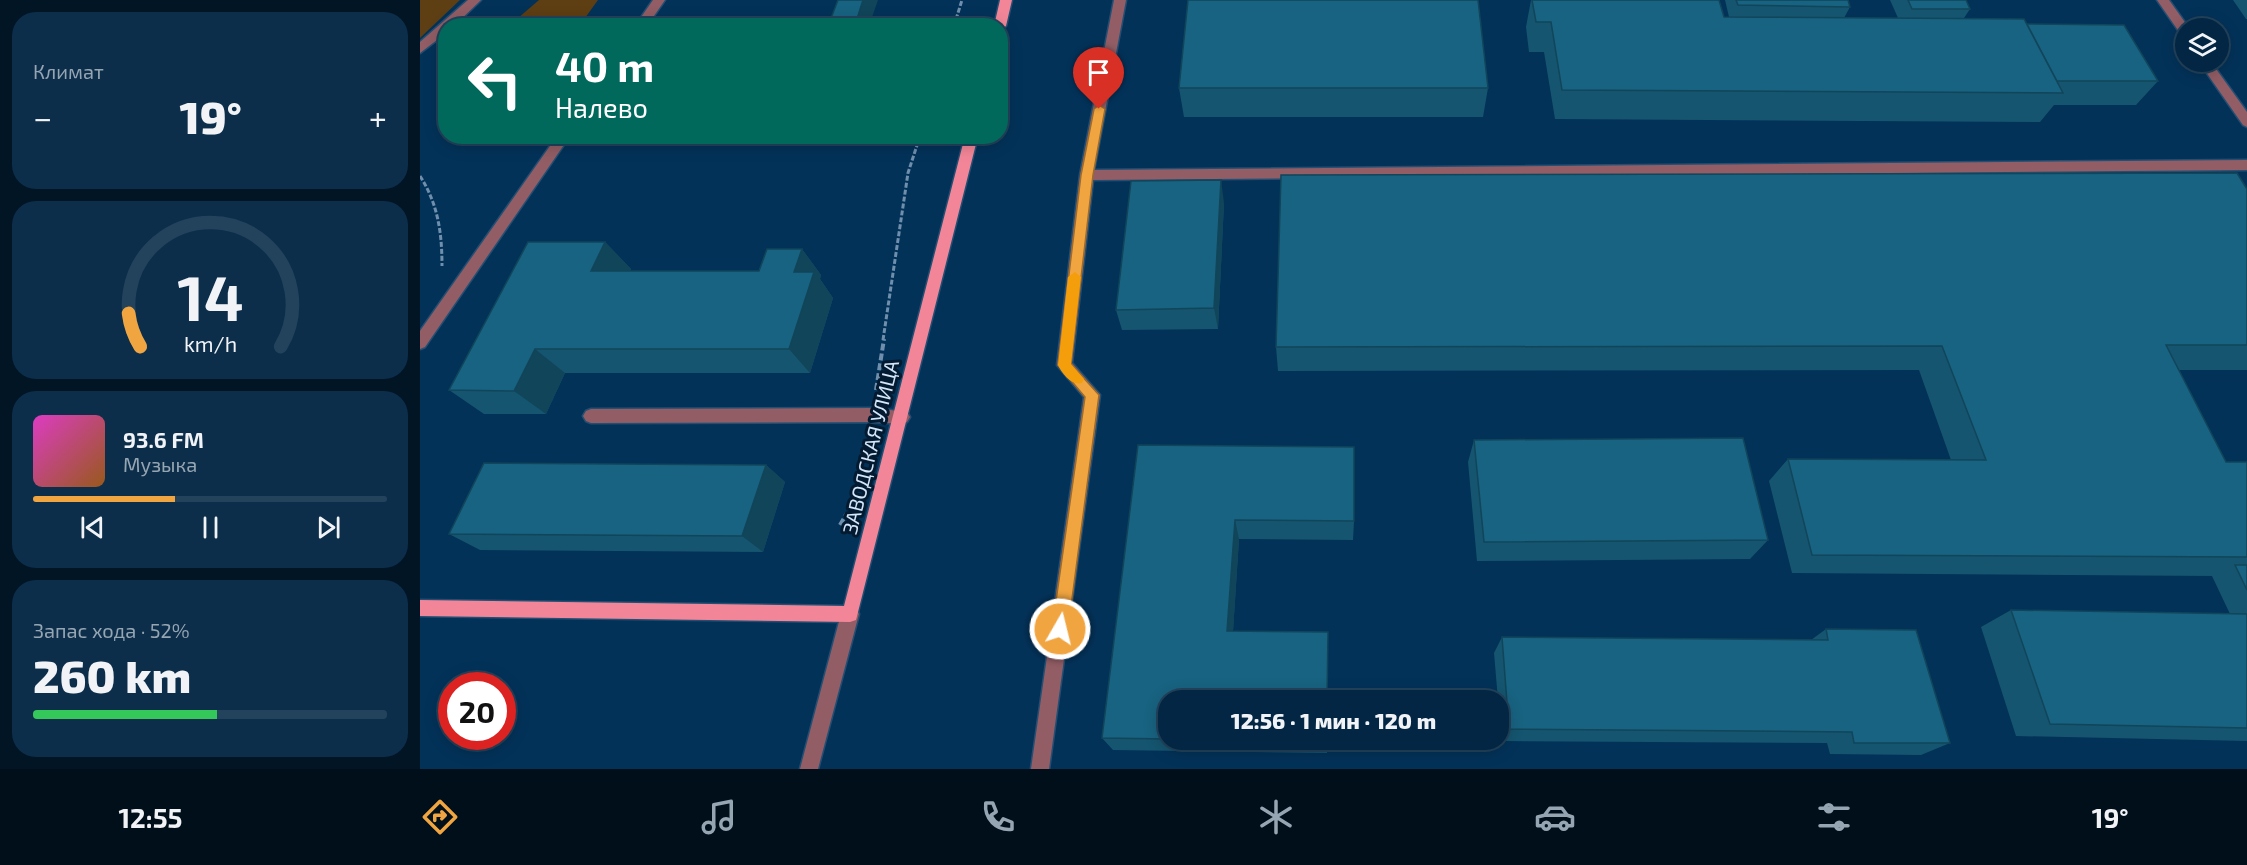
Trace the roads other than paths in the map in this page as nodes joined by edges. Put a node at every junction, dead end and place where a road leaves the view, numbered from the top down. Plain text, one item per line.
1 (475, 0) edge
2 (659, 0) edge
3 (1006, 0) edge
4 (1120, 0) edge
5 (2163, 0) edge
6 (455, 18) edge
7 (647, 18) edge
8 (1002, 18) edge
9 (2176, 18) edge
10 (438, 33) edge
11 (420, 49) edge
12 (2212, 72) edge
13 (2247, 122) edge
14 (558, 144) edge
15 (970, 144) edge
16 (2247, 165) edge
17 (1087, 175) junction
18 (420, 343) edge
19 (591, 416) dead end
20 (902, 417) junction
21 (420, 608) edge
22 (850, 614) junction
23 (809, 769) edge
24 (1040, 769) edge

1 - 6 street
2 - 7 street
3 - 8 main road
4 - 17 street
5 - 9 street
10 - 11 street
12 - 13 street
14 - 18 street
15 - 20 main road, ЗАВОДСКАЯ УЛИЦА
16 - 17 street
17 - 24 street
19 - 20 street
20 - 22 main road, ЗАВОДСКАЯ УЛИЦА
21 - 22 main road
22 - 23 street, ЗАВОДСКАЯ УЛИЦА

